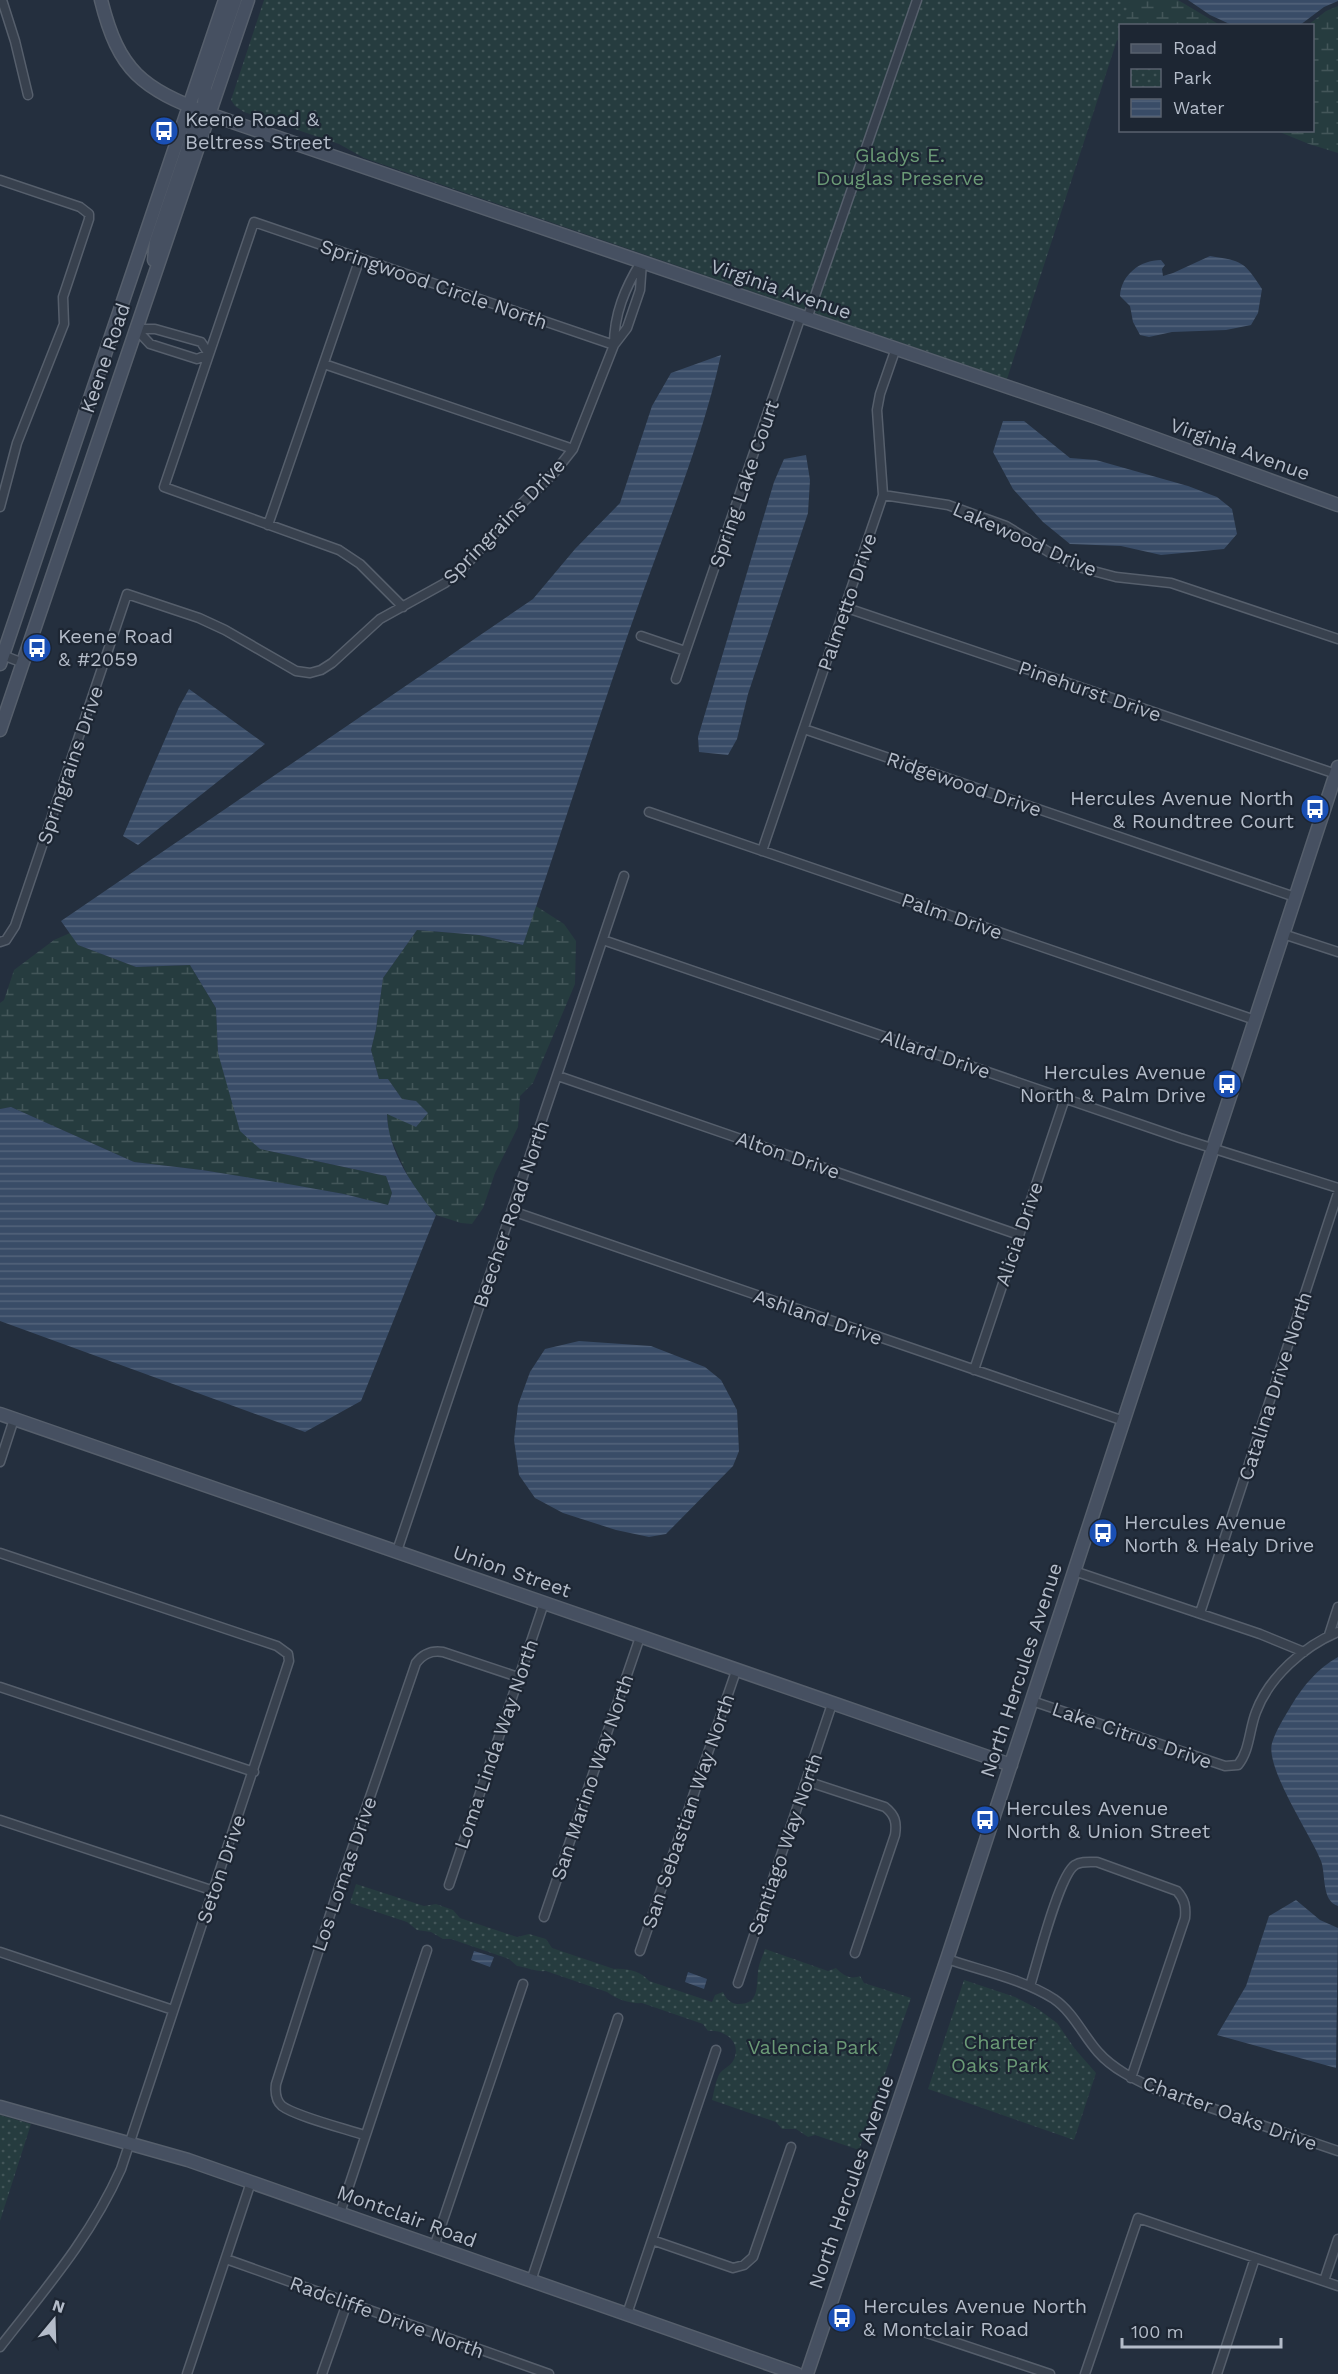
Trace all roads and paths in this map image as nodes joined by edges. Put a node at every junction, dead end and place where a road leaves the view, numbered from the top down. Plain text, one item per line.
1 (2, 0) edge
2 (101, 0) edge
3 (225, 0) edge
4 (235, 0) edge
5 (248, 0) edge
6 (916, 0) edge
7 (28, 95) dead end
8 (189, 107) junction
9 (208, 114) junction
10 (0, 180) edge
11 (360, 258) junction
12 (642, 262) junction
13 (151, 283) junction
14 (804, 317) junction
15 (136, 329) junction
16 (614, 345) junction
17 (896, 348) junction
18 (209, 354) junction
19 (324, 364) junction
20 (573, 449) junction
21 (883, 495) junction
22 (1338, 505) edge
23 (0, 507) edge
24 (268, 525) junction
25 (403, 607) junction
26 (844, 607) junction
27 (641, 636) dead end
28 (1338, 639) edge
29 (685, 651) junction
30 (1, 658) edge
31 (23, 663) junction
32 (676, 679) dead end
33 (804, 729) junction
34 (0, 730) edge
35 (1337, 771) edge
36 (649, 812) dead end
37 (762, 851) junction
38 (624, 876) dead end
39 (1295, 897) junction
40 (1283, 934) junction
41 (603, 940) junction
42 (0, 942) edge
43 (1338, 952) edge
44 (1255, 1020) junction
45 (558, 1076) junction
46 (1065, 1098) junction
47 (1213, 1148) junction
48 (1338, 1188) edge
49 (1338, 1193) edge
50 (512, 1211) junction
51 (1019, 1234) junction
52 (974, 1370) junction
53 (0, 1413) edge
54 (14, 1419) junction
55 (1124, 1422) junction
56 (0, 1462) edge
57 (397, 1551) junction
58 (0, 1553) edge
59 (1074, 1570) junction
60 (544, 1603) junction
61 (1338, 1607) edge
62 (1200, 1613) junction
63 (1334, 1634) edge
64 (639, 1636) junction
65 (1304, 1652) junction
66 (736, 1671) junction
67 (518, 1677) junction
68 (0, 1687) edge
69 (1032, 1701) junction
70 (832, 1704) junction
71 (1011, 1765) junction
72 (254, 1772) junction
73 (806, 1781) junction
74 (0, 1820) edge
75 (449, 1885) dead end
76 (214, 1891) junction
77 (544, 1917) dead end
78 (427, 1950) dead end
79 (0, 1952) edge
80 (640, 1952) dead end
81 (855, 1953) dead end
82 (947, 1959) junction
83 (738, 1983) dead end
84 (523, 1984) dead end
85 (1030, 1986) junction
86 (174, 2010) junction
87 (618, 2018) dead end
88 (716, 2050) dead end
89 (1131, 2078) junction
90 (0, 2107) edge
91 (364, 2135) junction
92 (130, 2142) junction
93 (791, 2147) dead end
94 (1338, 2151) edge
95 (251, 2182) junction
96 (340, 2213) junction
97 (1338, 2239) edge
98 (652, 2240) junction
99 (434, 2247) junction
100 (1255, 2258) junction
101 (226, 2259) junction
102 (531, 2281) junction
103 (1324, 2281) junction
104 (1338, 2286) edge
105 (347, 2303) junction
106 (627, 2314) junction
107 (924, 2332) dead end
108 (0, 2347) edge
109 (187, 2374) edge
110 (322, 2374) edge
111 (549, 2374) edge
112 (797, 2374) edge
113 (807, 2374) edge
114 (1050, 2374) edge
115 (1085, 2374) edge
116 (1218, 2374) edge

1 - 7 street
2 - 8 street, Virginia Avenue
3 - 8 street, Keene Road
4 - 9 street
5 - 9 street, Keene Road
6 - 14 street, Spring Lake Court
8 - 9 street, Virginia Avenue
8 - 13 street
8 - 30 street, Keene Road
9 - 12 street, Virginia Avenue
9 - 13 street, Keene Road
10 - 23 street
11 - 16 street, Springwood Circle North
11 - 18 street, Springwood Circle North
11 - 19 street
12 - 14 street, Virginia Avenue
12 - 16 street, Springrains Drive
12 - 16 street, Springrains Drive
13 - 15 street, Keene Road
14 - 17 street, Virginia Avenue
14 - 29 street, Spring Lake Court
15 - 18 street
15 - 18 street
15 - 31 street, Keene Road
16 - 20 street, Springrains Drive
17 - 21 street, Palmetto Drive
17 - 22 street, Virginia Avenue
18 - 24 street
19 - 20 street
19 - 24 street
20 - 25 street, Springrains Drive
21 - 26 street, Palmetto Drive
21 - 28 street, Lakewood Drive
24 - 25 street
25 - 42 street, Springrains Drive
26 - 33 street, Palmetto Drive
26 - 35 street, Pinehurst Drive
27 - 29 street
29 - 32 street, Spring Lake Court
30 - 31 street
31 - 34 street, Keene Road
33 - 37 street, Palmetto Drive
33 - 39 street, Ridgewood Drive
35 - 39 street, North Hercules Avenue
36 - 37 street, Palm Drive
37 - 44 street, Palm Drive
38 - 41 street, Beecher Road North
39 - 40 street, North Hercules Avenue
40 - 43 street
40 - 44 street, North Hercules Avenue
41 - 45 street, Beecher Road North
41 - 46 street, Allard Drive
44 - 47 street, North Hercules Avenue
45 - 50 street, Beecher Road North
45 - 51 street, Alton Drive
46 - 47 street, Allard Drive
46 - 51 street, Alicia Drive
47 - 48 street, Allard Drive
47 - 55 street, North Hercules Avenue
49 - 62 street, Catalina Drive North
50 - 52 street, Ashland Drive
50 - 57 street, Beecher Road North
51 - 52 street, Alicia Drive
52 - 55 street, Ashland Drive
53 - 54 street, Union Street
54 - 56 street
54 - 57 street, Union Street
55 - 59 street, North Hercules Avenue
57 - 60 street, Union Street
58 - 72 street, Seton Drive
59 - 62 street
59 - 69 street, North Hercules Avenue
60 - 64 street, Union Street
60 - 67 street, Loma Linda Way North
61 - 63 street
62 - 65 street
63 - 65 street, Lake Citrus Drive
64 - 66 street, Union Street
64 - 77 street, San Marino Way North
65 - 69 street, Lake Citrus Drive
66 - 70 street, Union Street
66 - 80 street, San Sebastian Way North
67 - 75 street, Loma Linda Way North
67 - 91 street, Los Lomas Drive
68 - 72 street
69 - 71 street, North Hercules Avenue
70 - 71 street, Union Street
70 - 73 street, Santiago Way North
71 - 82 street, North Hercules Avenue
72 - 76 street, Seton Drive
73 - 81 street
73 - 83 street, Santiago Way North
74 - 76 street
76 - 86 street, Seton Drive
78 - 91 street
79 - 86 street
82 - 85 street, Charter Oaks Drive
82 - 113 street, North Hercules Avenue
84 - 99 street
85 - 89 street, Charter Oaks Drive
85 - 89 street
86 - 92 street, Seton Drive
87 - 102 street
88 - 98 street
89 - 94 street, Charter Oaks Drive
90 - 92 street, Montclair Road
91 - 96 street
92 - 95 street, Montclair Road
92 - 108 street, Seton Drive
93 - 98 street
95 - 96 street, Montclair Road
95 - 101 street
96 - 99 street, Montclair Road
97 - 103 street
98 - 106 street
99 - 102 street, Montclair Road
100 - 103 street
100 - 115 street
100 - 116 street
101 - 105 street, Radcliffe Drive North
101 - 109 street
102 - 106 street, Montclair Road
103 - 104 street
105 - 110 street
105 - 111 street, Radcliffe Drive North
106 - 112 street, Montclair Road
107 - 114 street

